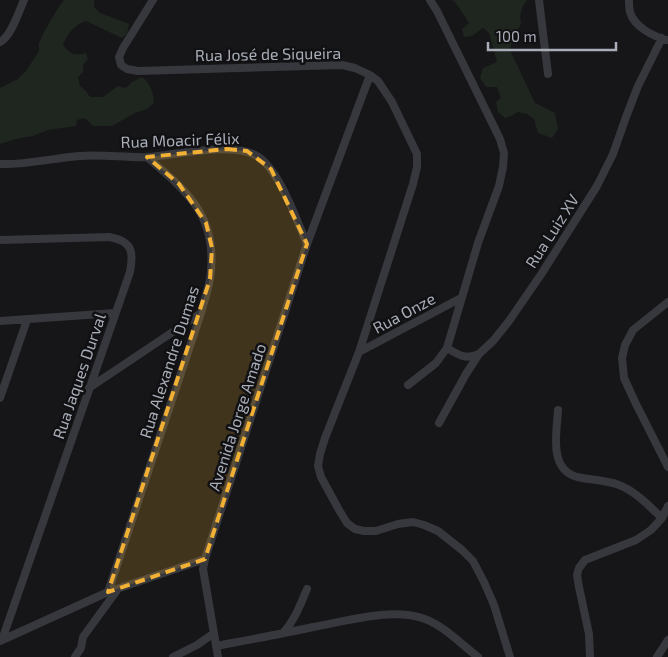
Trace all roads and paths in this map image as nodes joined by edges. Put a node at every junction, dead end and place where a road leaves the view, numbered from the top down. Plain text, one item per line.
1 (24, 0) edge
2 (153, 0) edge
3 (430, 0) edge
4 (538, 0) edge
5 (629, 0) edge
6 (665, 39) edge
7 (0, 42) edge
8 (548, 74) dead end
9 (370, 75) junction
10 (147, 157) junction
11 (0, 164) edge
12 (0, 240) edge
13 (307, 244) junction
14 (461, 298) junction
15 (668, 302) edge
16 (115, 313) junction
17 (201, 313) junction
18 (27, 320) junction
19 (0, 321) edge
20 (447, 348) junction
21 (359, 352) junction
22 (479, 354) junction
23 (408, 385) dead end
24 (89, 388) junction
25 (0, 398) edge
26 (558, 410) dead end
27 (439, 423) dead end
28 (668, 467) edge
29 (668, 506) edge
30 (662, 518) junction
31 (205, 560) junction
32 (118, 589) junction
33 (307, 589) dead end
34 (108, 592) junction
35 (283, 633) junction
36 (214, 634) junction
37 (1, 640) edge
38 (668, 640) edge
39 (216, 646) junction
40 (75, 657) edge
41 (173, 657) edge
42 (218, 657) edge
43 (478, 657) edge
44 (510, 657) edge
45 (590, 657) edge
46 (656, 657) edge

1 - 7 street
2 - 9 street, Rua José de Siqueira
3 - 14 street
4 - 8 street
5 - 6 street
6 - 22 street, Rua Luiz XV
9 - 13 street, Avenida Jorge Amado
9 - 21 street, Rua José de Siqueira
10 - 11 street, Rua Moacir Félix
10 - 13 street, Rua Moacir Félix
10 - 17 street, Rua Alexandre Dumas
12 - 16 street, Rua Jaques Durval
13 - 31 street, Avenida Jorge Amado
14 - 20 street
14 - 21 street, Rua Onze
15 - 28 street
16 - 18 street
16 - 24 street, Rua Jaques Durval
17 - 24 street
17 - 34 street, Rua Alexandre Dumas
18 - 19 street
18 - 25 street
20 - 22 street
20 - 23 street
21 - 44 street, Rua José de Siqueira
22 - 27 street, Rua Luiz XV
24 - 37 street, Rua Jaques Durval
26 - 30 street
29 - 30 street
30 - 45 street
31 - 32 street
31 - 36 street, Avenida Jorge Amado
32 - 34 street
32 - 40 street
33 - 35 street
34 - 37 street
35 - 39 street
35 - 43 street
36 - 39 street, Avenida Jorge Amado
36 - 41 street
38 - 46 street
39 - 42 street, Avenida Jorge Amado

